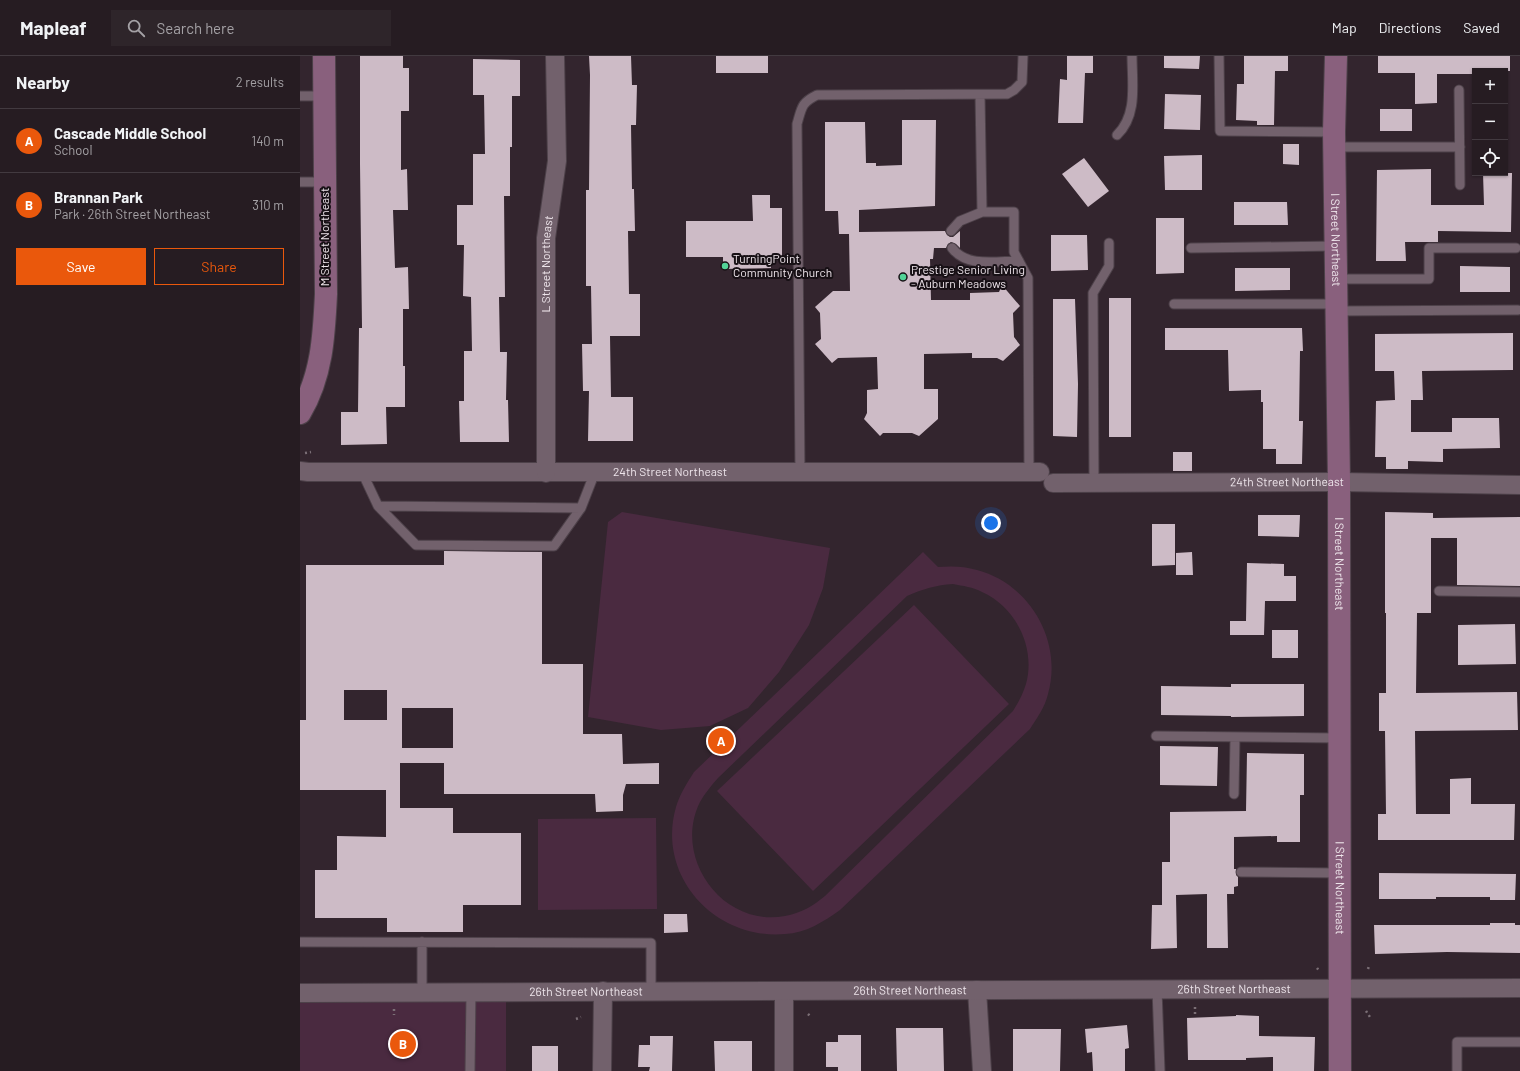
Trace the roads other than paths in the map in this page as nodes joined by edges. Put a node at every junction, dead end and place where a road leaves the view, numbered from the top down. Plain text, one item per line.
1 (324, 56) edge
2 (555, 56) edge
3 (1023, 56) edge
4 (1132, 56) edge
5 (1219, 56) edge
6 (1336, 56) edge
7 (1460, 90) dead end
8 (980, 94) junction
9 (300, 96) edge
10 (324, 96) junction
11 (1117, 135) dead end
12 (1334, 139) junction
13 (1460, 147) junction
14 (300, 182) edge
15 (325, 182) junction
16 (1460, 185) dead end
17 (982, 212) junction
18 (951, 231) dead end
19 (1109, 243) dead end
20 (1335, 246) junction
21 (952, 248) dead end
22 (1191, 248) dead end
23 (1516, 248) dead end
24 (1019, 260) junction
25 (1336, 280) junction
26 (1174, 304) dead end
27 (1336, 308) junction
28 (1518, 310) dead end
29 (300, 413) edge
30 (300, 471) edge
31 (362, 472) junction
32 (595, 472) junction
33 (800, 472) junction
34 (546, 473) junction
35 (1041, 475) junction
36 (1339, 482) junction
37 (1094, 483) junction
38 (1520, 485) edge
39 (378, 506) junction
40 (581, 508) junction
41 (1439, 591) dead end
42 (1520, 592) edge
43 (1156, 736) dead end
44 (1235, 737) junction
45 (1339, 738) junction
46 (1234, 794) dead end
47 (1241, 872) dead end
48 (1340, 873) junction
49 (300, 942) edge
50 (422, 942) junction
51 (1340, 988) junction
52 (1520, 988) edge
53 (1157, 989) junction
54 (977, 990) junction
55 (603, 991) junction
56 (651, 991) junction
57 (784, 991) junction
58 (300, 993) edge
59 (422, 993) junction
60 (471, 993) junction
61 (1520, 1042) edge
62 (470, 1071) edge
63 (602, 1071) edge
64 (784, 1071) edge
65 (982, 1071) edge
66 (1160, 1071) edge
67 (1340, 1071) edge
68 (1457, 1071) edge

1 - 10 street, M Street Northeast
2 - 34 street, L Street Northeast
3 - 8 lane
4 - 11 lane
5 - 12 lane
6 - 12 street, I Street Northeast
7 - 13 lane
8 - 17 lane
8 - 33 lane
9 - 10 lane
10 - 15 street, M Street Northeast
12 - 13 lane
12 - 20 street, I Street Northeast
13 - 16 lane
14 - 15 lane
15 - 29 street, M Street Northeast
17 - 18 lane
17 - 24 lane
19 - 37 lane
20 - 22 lane
20 - 25 street, I Street Northeast
21 - 24 lane
23 - 25 lane
24 - 35 lane
25 - 27 street, I Street Northeast
26 - 27 lane
27 - 28 lane
27 - 36 street, I Street Northeast
30 - 31 street, 24th Street Northeast
31 - 34 street, 24th Street Northeast
31 - 39 lane
32 - 33 street, 24th Street Northeast
32 - 34 street, 24th Street Northeast
32 - 40 lane
33 - 35 street, 24th Street Northeast
35 - 37 street, 24th Street Northeast
36 - 37 street, 24th Street Northeast
36 - 38 street, 24th Street Northeast
36 - 45 street, I Street Northeast
39 - 40 lane
39 - 40 lane
41 - 42 lane
43 - 44 lane
44 - 45 lane
44 - 46 lane
45 - 48 street, I Street Northeast
47 - 48 lane
48 - 51 street, I Street Northeast
49 - 50 lane
50 - 56 lane
50 - 59 lane
51 - 52 street, 26th Street Northeast
51 - 53 street, 26th Street Northeast
51 - 67 street, I Street Northeast
53 - 54 street, 26th Street Northeast
53 - 66 lane
54 - 57 street, 26th Street Northeast
54 - 65 street
55 - 56 street, 26th Street Northeast
55 - 60 street, 26th Street Northeast
55 - 63 street
56 - 57 street, 26th Street Northeast
57 - 64 street
58 - 59 street, 26th Street Northeast
59 - 60 street, 26th Street Northeast
60 - 62 lane
61 - 68 lane

